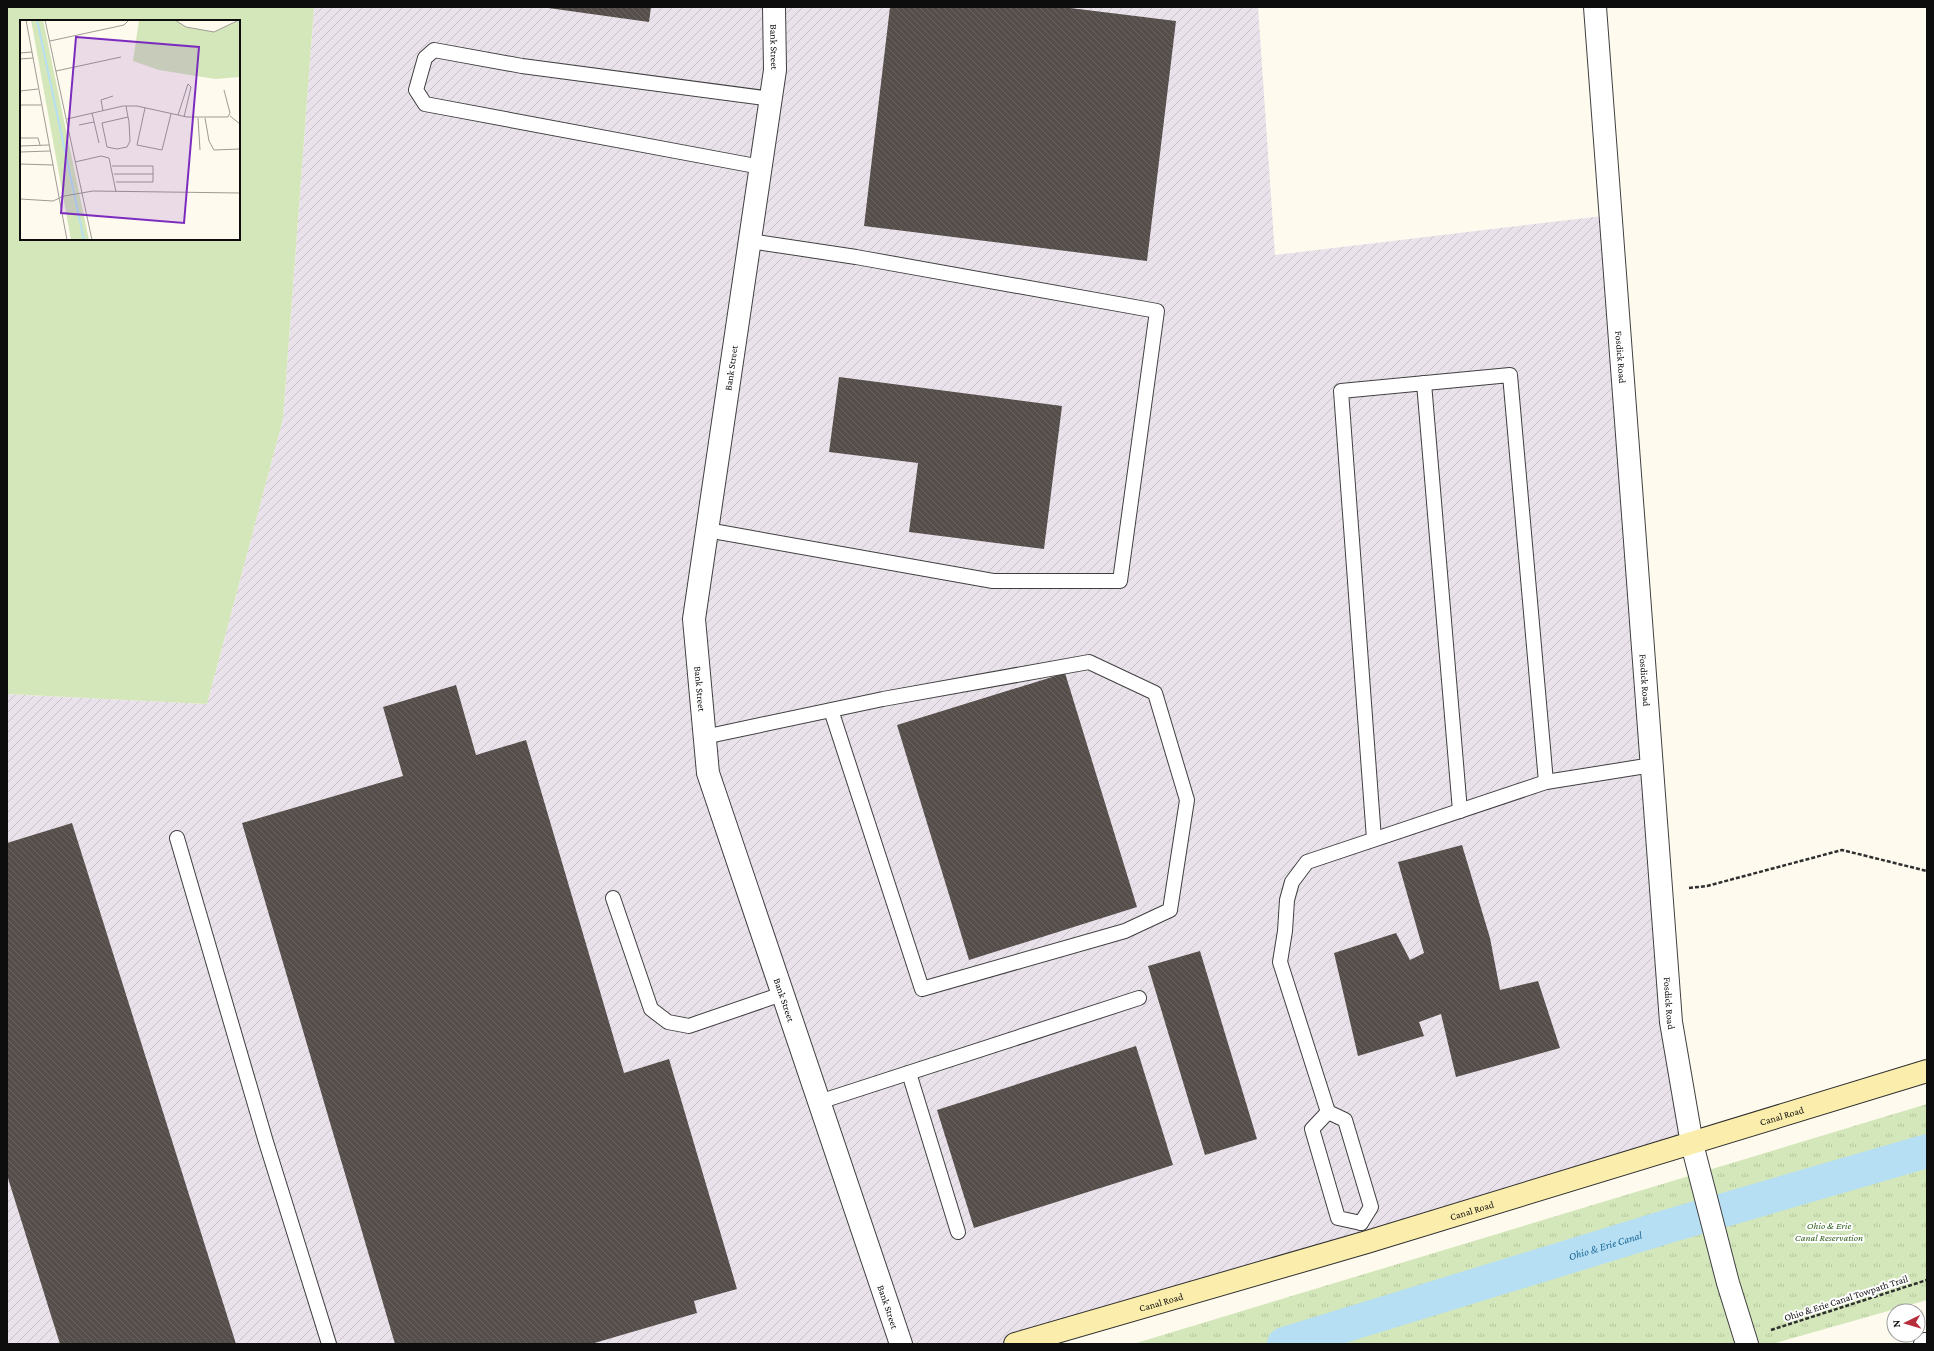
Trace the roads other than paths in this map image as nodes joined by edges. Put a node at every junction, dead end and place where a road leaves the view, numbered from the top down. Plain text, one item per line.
1 (774, 7) edge
2 (1595, 7) edge
3 (772, 99) junction
4 (761, 167) junction
5 (750, 241) junction
6 (1424, 383) junction
7 (707, 530) junction
8 (831, 710) junction
9 (704, 737) junction
10 (1652, 765) junction
11 (1546, 782) junction
12 (1460, 811) junction
13 (176, 838) dead end
14 (1374, 839) junction
15 (613, 898) dead end
16 (782, 994) junction
17 (1139, 998) dead end
18 (1927, 1071) edge
19 (909, 1073) junction
20 (819, 1102) junction
21 (1328, 1112) junction
22 (1692, 1144) junction
23 (958, 1232) dead end
24 (1364, 1232) junction
25 (329, 1344) edge
26 (901, 1344) edge
27 (1015, 1344) edge
28 (1748, 1344) edge

1 - 3 street, Bank Street
2 - 10 street, Fosdick Road
3 - 4 street, Bank Street
3 - 4 lane
4 - 5 street, Bank Street
5 - 7 street, Bank Street
5 - 7 lane
6 - 11 lane
6 - 12 lane
6 - 14 lane
7 - 9 street, Bank Street
8 - 8 lane
8 - 9 lane
9 - 16 street, Bank Street
10 - 11 lane
10 - 22 street, Fosdick Road
11 - 12 lane
12 - 14 lane
13 - 25 lane
14 - 21 lane
15 - 16 lane
16 - 20 street, Bank Street
17 - 19 lane
18 - 22 main road, Canal Road
19 - 20 lane
19 - 23 lane
20 - 26 street, Bank Street
21 - 24 lane
21 - 24 lane
22 - 24 main road, Canal Road
22 - 28 street, Fosdick Road
24 - 27 main road, Canal Road

